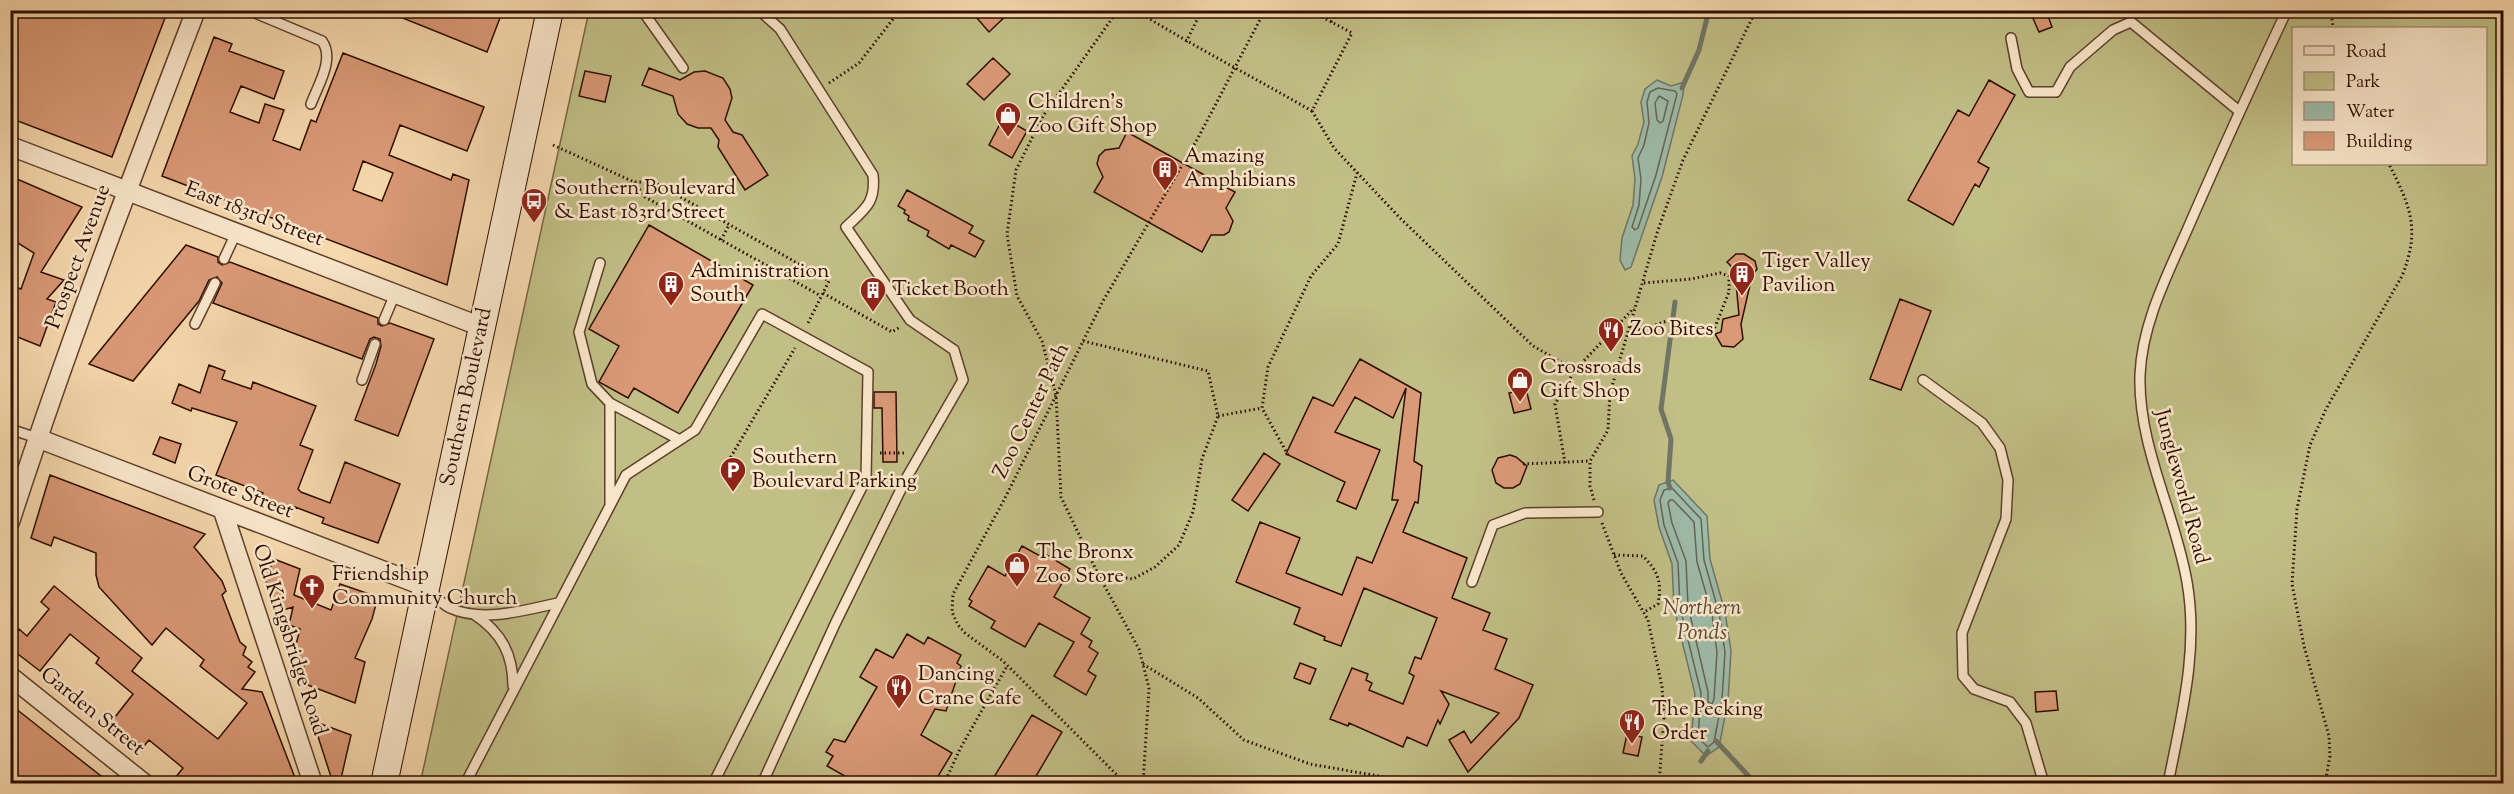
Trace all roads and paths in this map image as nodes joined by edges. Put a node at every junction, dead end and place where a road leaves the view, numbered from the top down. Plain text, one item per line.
1 (196, 10) edge
2 (550, 10) edge
3 (642, 10) edge
4 (759, 10) edge
5 (900, 10) edge
6 (1118, 10) edge
7 (1135, 10) edge
8 (1202, 10) edge
9 (1265, 10) edge
10 (1309, 10) edge
11 (1338, 10) edge
12 (1756, 10) edge
13 (2287, 10) edge
14 (2331, 10) edge
15 (252, 11) edge
16 (1331, 22) junction
17 (2333, 27) edge
18 (2011, 38) dead end
19 (1186, 42) junction
20 (1235, 66) junction
21 (683, 68) dead end
22 (819, 90) junction
23 (311, 104) dead end
24 (1312, 111) junction
25 (2239, 111) junction
26 (553, 145) dead end
27 (10, 146) edge
28 (2389, 165) edge
29 (1357, 173) junction
30 (634, 182) junction
31 (127, 191) junction
32 (729, 225) junction
33 (236, 233) junction
34 (721, 240) junction
35 (225, 260) dead end
36 (600, 263) dead end
37 (214, 283) dead end
38 (1643, 283) junction
39 (395, 294) junction
40 (822, 294) junction
41 (1635, 307) junction
42 (384, 320) dead end
43 (910, 320) junction
44 (195, 324) dead end
45 (1630, 326) junction
46 (482, 327) junction
47 (802, 336) junction
48 (1083, 341) junction
49 (375, 344) dead end
50 (1575, 370) junction
51 (362, 380) dead end
52 (1923, 380) dead end
53 (1056, 395) junction
54 (610, 403) junction
55 (1262, 408) junction
56 (1218, 416) junction
57 (10, 429) edge
58 (38, 438) junction
59 (680, 440) junction
60 (866, 452) junction
61 (921, 453) junction
62 (1288, 455) dead end
63 (1590, 461) junction
64 (1565, 463) junction
65 (1523, 464) dead end
66 (726, 465) dead end
67 (610, 506) junction
68 (223, 511) junction
69 (1598, 512) junction
70 (10, 522) edge
71 (1613, 555) junction
72 (1098, 574) junction
73 (1472, 582) dead end
74 (426, 587) junction
75 (558, 603) junction
76 (1644, 612) junction
77 (473, 614) junction
78 (1143, 664) junction
79 (1008, 666) junction
80 (10, 675) edge
81 (513, 690) junction
82 (145, 783) edge
83 (313, 783) edge
84 (384, 783) edge
85 (465, 783) edge
86 (713, 783) edge
87 (762, 783) edge
88 (944, 783) edge
89 (1126, 783) edge
90 (1143, 783) edge
91 (1438, 783) edge
92 (1659, 783) edge
93 (2044, 783) edge
94 (2168, 783) edge
95 (2325, 783) edge

1 - 31 street, Prospect Avenue
2 - 46 main road, Southern Boulevard
3 - 21 lane
4 - 22 lane
5 - 22 path
6 - 53 path
7 - 19 path
8 - 19 path
9 - 20 path, Zoo Center Path
10 - 16 path
11 - 16 path
12 - 38 path
13 - 25 lane, Jungleworld Road
14 - 17 path
15 - 23 lane
16 - 24 path
18 - 25 lane
19 - 20 path
20 - 24 path
20 - 48 path, Zoo Center Path
22 - 43 lane
24 - 29 path
25 - 94 lane, Jungleworld Road
26 - 30 path
27 - 31 street, East 183rd Street
28 - 95 path
29 - 50 path
29 - 55 path
30 - 32 path
30 - 34 path
31 - 33 street, East 183rd Street
31 - 58 street, Prospect Avenue
32 - 34 path
32 - 40 path
33 - 35 lane
33 - 39 street, East 183rd Street
34 - 40 path
36 - 54 lane
37 - 44 lane
38 - 41 path
38 - 45 path
39 - 42 lane
39 - 46 street, East 183rd Street
40 - 43 path
40 - 47 path
41 - 45 path
41 - 50 path
43 - 61 lane
45 - 63 path
46 - 74 main road, Southern Boulevard
47 - 59 lane
47 - 60 lane
47 - 66 path
48 - 53 path, Zoo Center Path
48 - 56 path
49 - 51 lane
50 - 64 path
52 - 93 lane
53 - 72 path
53 - 79 path, Zoo Center Path
54 - 59 lane
54 - 67 lane
55 - 56 path
55 - 62 path
56 - 72 path
57 - 58 lane
58 - 68 street, Grote Street
58 - 70 street, Prospect Avenue
59 - 67 lane
60 - 61 path
60 - 86 lane
61 - 87 lane
63 - 64 path
63 - 69 path
64 - 65 path
67 - 75 lane
68 - 74 street, Grote Street
68 - 83 street, Old Kingsbridge Road
69 - 71 path
69 - 73 lane
71 - 76 path
71 - 76 path
72 - 78 path
74 - 77 lane
74 - 84 main road, Southern Boulevard
75 - 77 lane
75 - 81 lane
76 - 92 path
77 - 81 lane
78 - 90 path
78 - 91 path
79 - 88 path
79 - 89 path, Zoo Center Path
80 - 82 street, Garden Street
81 - 85 lane

